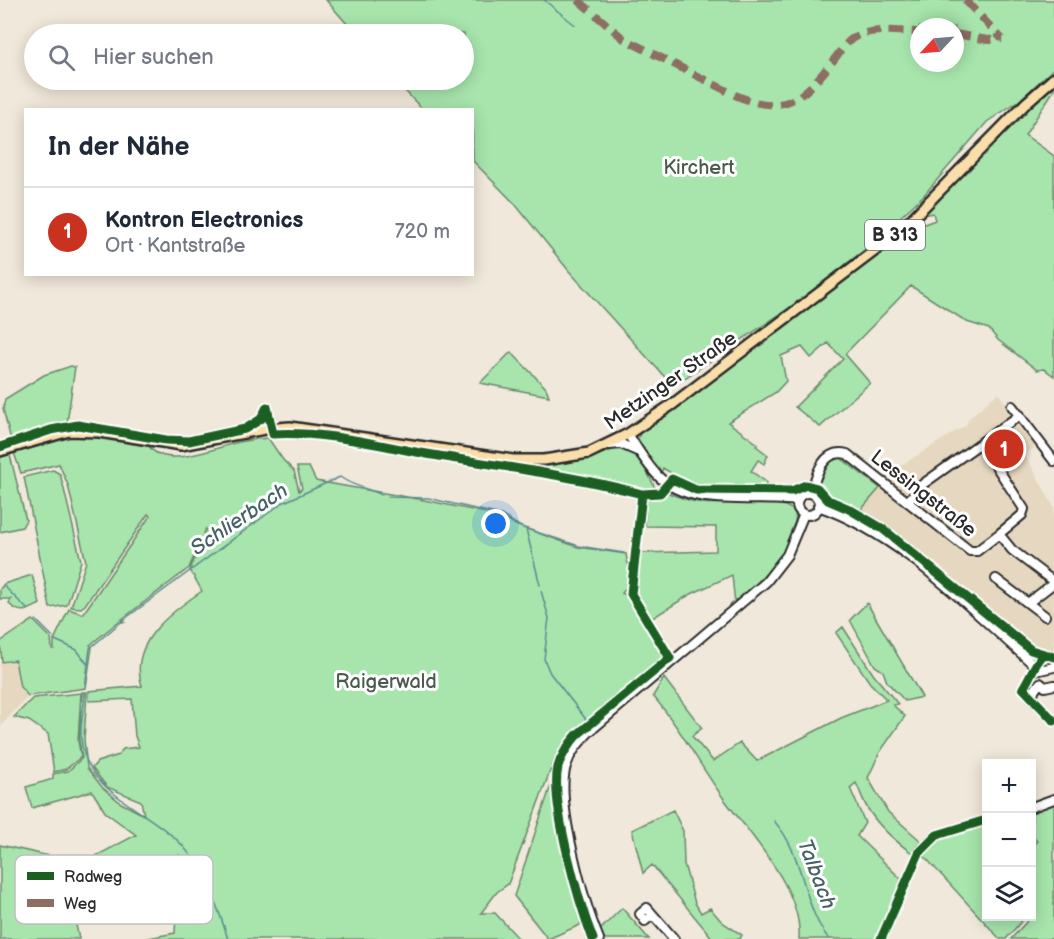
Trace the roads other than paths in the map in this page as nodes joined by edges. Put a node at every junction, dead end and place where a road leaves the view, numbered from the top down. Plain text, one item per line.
1 (1054, 78) edge
2 (1012, 406) dead end
3 (1020, 415) junction
4 (628, 434) junction
5 (981, 443) junction
6 (608, 445) junction
7 (0, 451) edge
8 (642, 456) junction
9 (1054, 461) edge
10 (811, 493) junction
11 (797, 501) junction
12 (908, 501) junction
13 (818, 506) junction
14 (804, 514) junction
15 (999, 534) junction
16 (996, 579) dead end
17 (1054, 582) edge
18 (1028, 603) junction
19 (1045, 616) dead end
20 (1053, 668) edge
21 (1040, 670) junction
22 (1040, 683) junction
23 (1053, 686) edge
24 (1054, 721) edge
25 (1054, 799) edge
26 (1036, 806) edge
27 (982, 822) edge
28 (652, 915) dead end
29 (599, 939) edge
30 (674, 939) edge
31 (881, 939) edge

1 - 4 main road, Metzinger Straße / B 313
2 - 3 street
3 - 5 street
3 - 9 street
4 - 6 main road, Metzinger Straße / B 313
4 - 8 street
5 - 12 street
5 - 15 street
6 - 7 main road, Metzinger Straße / B 313
6 - 8 street
8 - 11 street
10 - 11 street
10 - 12 street, Lessingstraße
10 - 13 street
11 - 14 street
12 - 15 street, Lessingstraße
13 - 14 street
13 - 21 street
14 - 29 street
15 - 17 street, Lessingstraße
16 - 18 street
17 - 18 street
18 - 19 street
20 - 21 street
21 - 22 street
22 - 23 street
22 - 24 street
25 - 26 street
27 - 31 street
28 - 30 street

